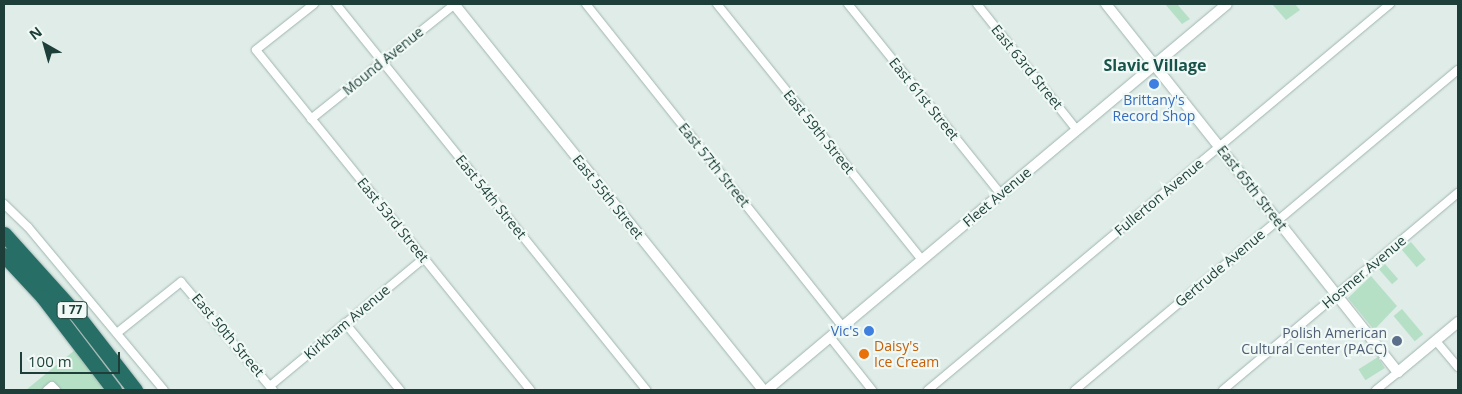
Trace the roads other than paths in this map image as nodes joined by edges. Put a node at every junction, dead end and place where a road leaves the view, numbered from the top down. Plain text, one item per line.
1 (314, 4) edge
2 (336, 4) edge
3 (454, 4) edge
4 (586, 4) edge
5 (717, 4) edge
6 (848, 4) edge
7 (977, 4) edge
8 (1106, 4) edge
9 (1227, 4) edge
10 (1390, 4) edge
11 (383, 61) junction
12 (1154, 65) junction
13 (1458, 70) edge
14 (311, 119) junction
15 (1077, 130) junction
16 (1219, 146) junction
17 (1458, 193) edge
18 (1001, 194) junction
19 (4, 204) edge
20 (1278, 220) junction
21 (4, 234) edge
22 (4, 255) edge
23 (424, 258) junction
24 (922, 260) junction
25 (1337, 295) junction
26 (1458, 322) edge
27 (346, 323) junction
28 (842, 326) junction
29 (116, 333) junction
30 (830, 337) junction
31 (1436, 340) junction
32 (1458, 367) edge
33 (1398, 372) junction
34 (271, 388) edge
35 (114, 390) edge
36 (135, 390) edge
37 (164, 390) edge
38 (400, 390) edge
39 (530, 390) edge
40 (646, 390) edge
41 (763, 390) edge
42 (767, 390) edge
43 (872, 390) edge
44 (928, 390) edge
45 (1075, 390) edge
46 (1223, 390) edge
47 (1376, 390) edge

1 - 14 street, East 53rd Street
2 - 11 street, East 54th Street
3 - 11 street, Mound Avenue
3 - 41 street, East 55th Street
4 - 28 street, East 57th Street
5 - 24 street, East 59th Street
6 - 18 street, East 61st Street
7 - 15 street, East 63rd Street
8 - 12 street, East 65th Street
9 - 12 street, Fleet Avenue
10 - 16 street, Fullerton Avenue
11 - 14 street, Mound Avenue
11 - 40 street, East 54th Street
12 - 15 street, Fleet Avenue
12 - 16 street, East 65th Street
13 - 20 street, Gertrude Avenue
14 - 23 street, East 53rd Street
15 - 18 street, Fleet Avenue
16 - 20 street, East 65th Street
16 - 44 street, Fullerton Avenue
17 - 25 street, Hosmer Avenue
18 - 24 street, Fleet Avenue
19 - 29 street
20 - 25 street, East 65th Street
20 - 45 street, Gertrude Avenue
21 - 36 highway, I 77
22 - 35 highway, I 77
23 - 27 street, Kirkham Avenue
23 - 39 street, East 53rd Street
24 - 28 street, Fleet Avenue
25 - 33 street, East 65th Street
25 - 46 street, Hosmer Avenue
26 - 31 street
27 - 34 street, Kirkham Avenue
27 - 38 street
28 - 30 street, Fleet Avenue
29 - 34 street, East 50th Street
29 - 37 street
30 - 42 street, Fleet Avenue
30 - 43 street
31 - 32 street
31 - 33 street
33 - 47 street

